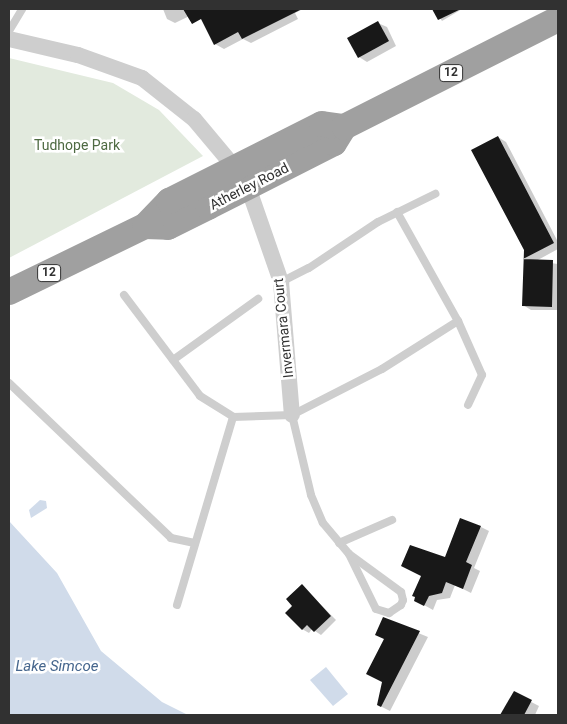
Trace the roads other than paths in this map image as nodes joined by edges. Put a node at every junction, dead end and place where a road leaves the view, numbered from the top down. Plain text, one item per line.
1 (22, 9) edge
2 (558, 20) edge
3 (9, 31) edge
4 (9, 39) edge
5 (242, 178) junction
6 (435, 194) dead end
7 (397, 212) junction
8 (281, 282) junction
9 (9, 292) edge
10 (124, 295) dead end
11 (258, 299) dead end
12 (458, 321) junction
13 (173, 360) junction
14 (9, 383) edge
15 (468, 405) dead end
16 (292, 415) junction
17 (233, 417) junction
18 (392, 520) dead end
19 (194, 543) junction
20 (339, 544) junction
21 (349, 554) junction
22 (177, 605) dead end

1 - 3 lane
2 - 5 highway, Atherley Road / 12
4 - 5 street
5 - 8 street, Invermara Court
5 - 9 highway, Atherley Road / 12
6 - 7 lane
7 - 8 lane
7 - 12 lane
8 - 16 street, Invermara Court
10 - 13 lane
11 - 13 lane
12 - 15 lane
12 - 16 lane
13 - 17 lane
14 - 19 lane
16 - 17 lane
16 - 20 lane
17 - 19 lane
18 - 20 lane
19 - 22 lane
20 - 21 lane
21 - 21 lane

